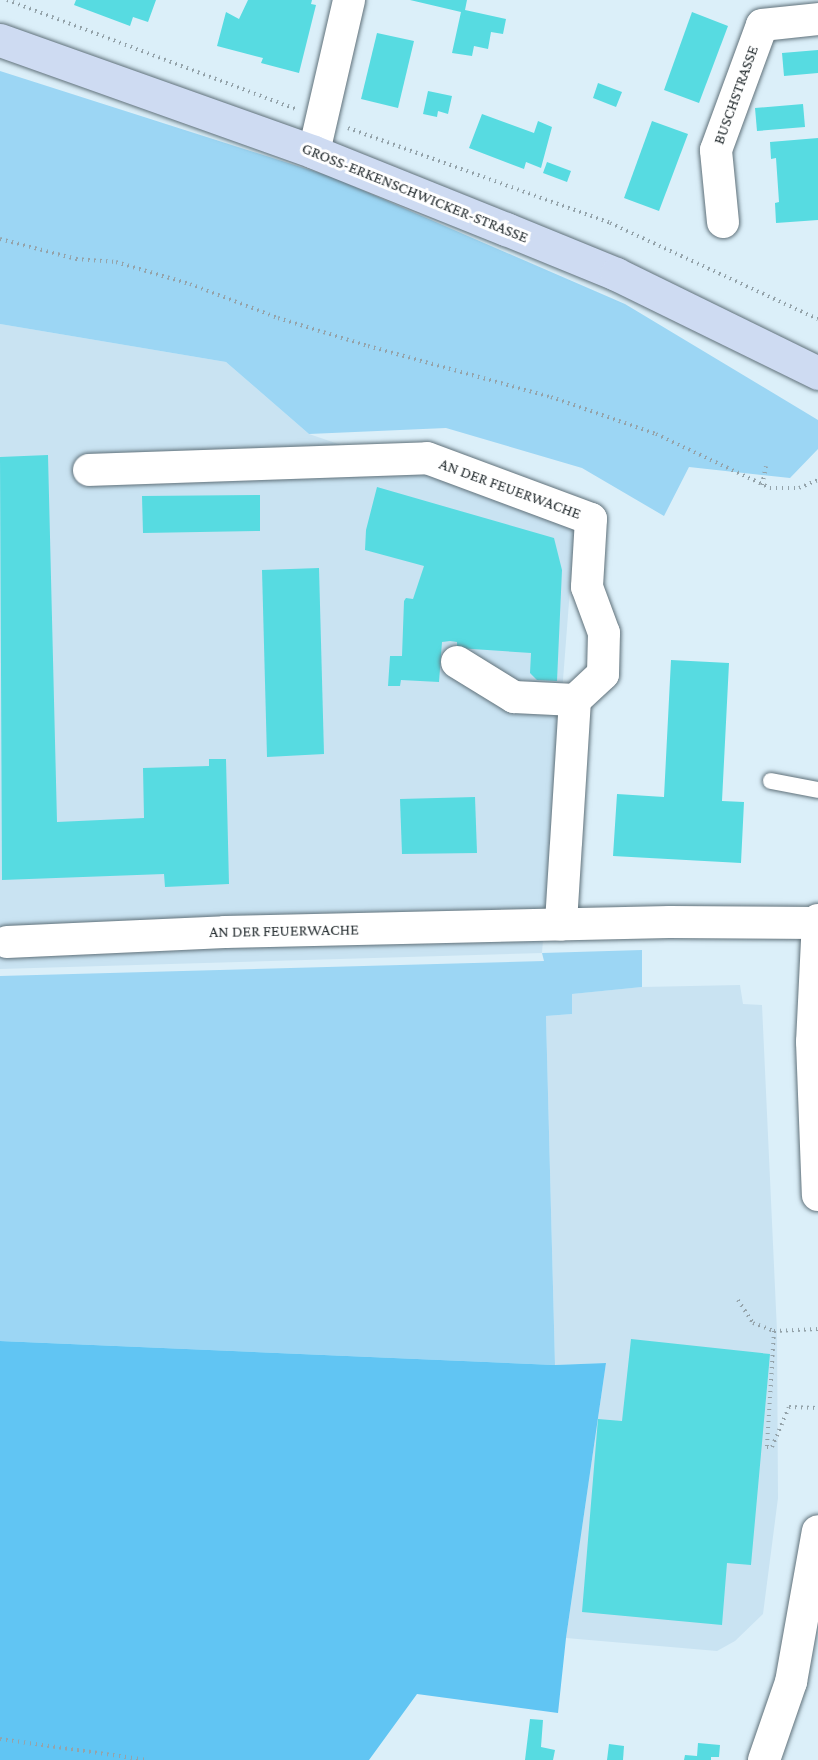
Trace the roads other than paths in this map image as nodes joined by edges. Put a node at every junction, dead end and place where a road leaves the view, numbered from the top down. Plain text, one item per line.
1 (349, 0) edge
2 (818, 19) edge
3 (0, 40) edge
4 (314, 152) junction
5 (723, 222) dead end
6 (818, 373) edge
7 (89, 470) dead end
8 (457, 662) dead end
9 (575, 700) junction
10 (771, 781) dead end
11 (818, 790) edge
12 (818, 921) edge
13 (561, 925) junction
14 (8, 942) dead end
15 (818, 1195) edge
16 (818, 1531) edge
17 (804, 1684) edge
18 (764, 1760) edge

1 - 4 street
2 - 5 street, BUSCHSTRASSE
3 - 4 main road, GROSS-ERKENSCHWICKER-STRASSE
4 - 6 main road, GROSS-ERKENSCHWICKER-STRASSE
7 - 9 street, AN DER FEUERWACHE
8 - 9 street
9 - 13 street
10 - 11 lane
12 - 13 street, AN DER FEUERWACHE
12 - 15 street
13 - 14 street, AN DER FEUERWACHE
16 - 17 street
17 - 18 street

